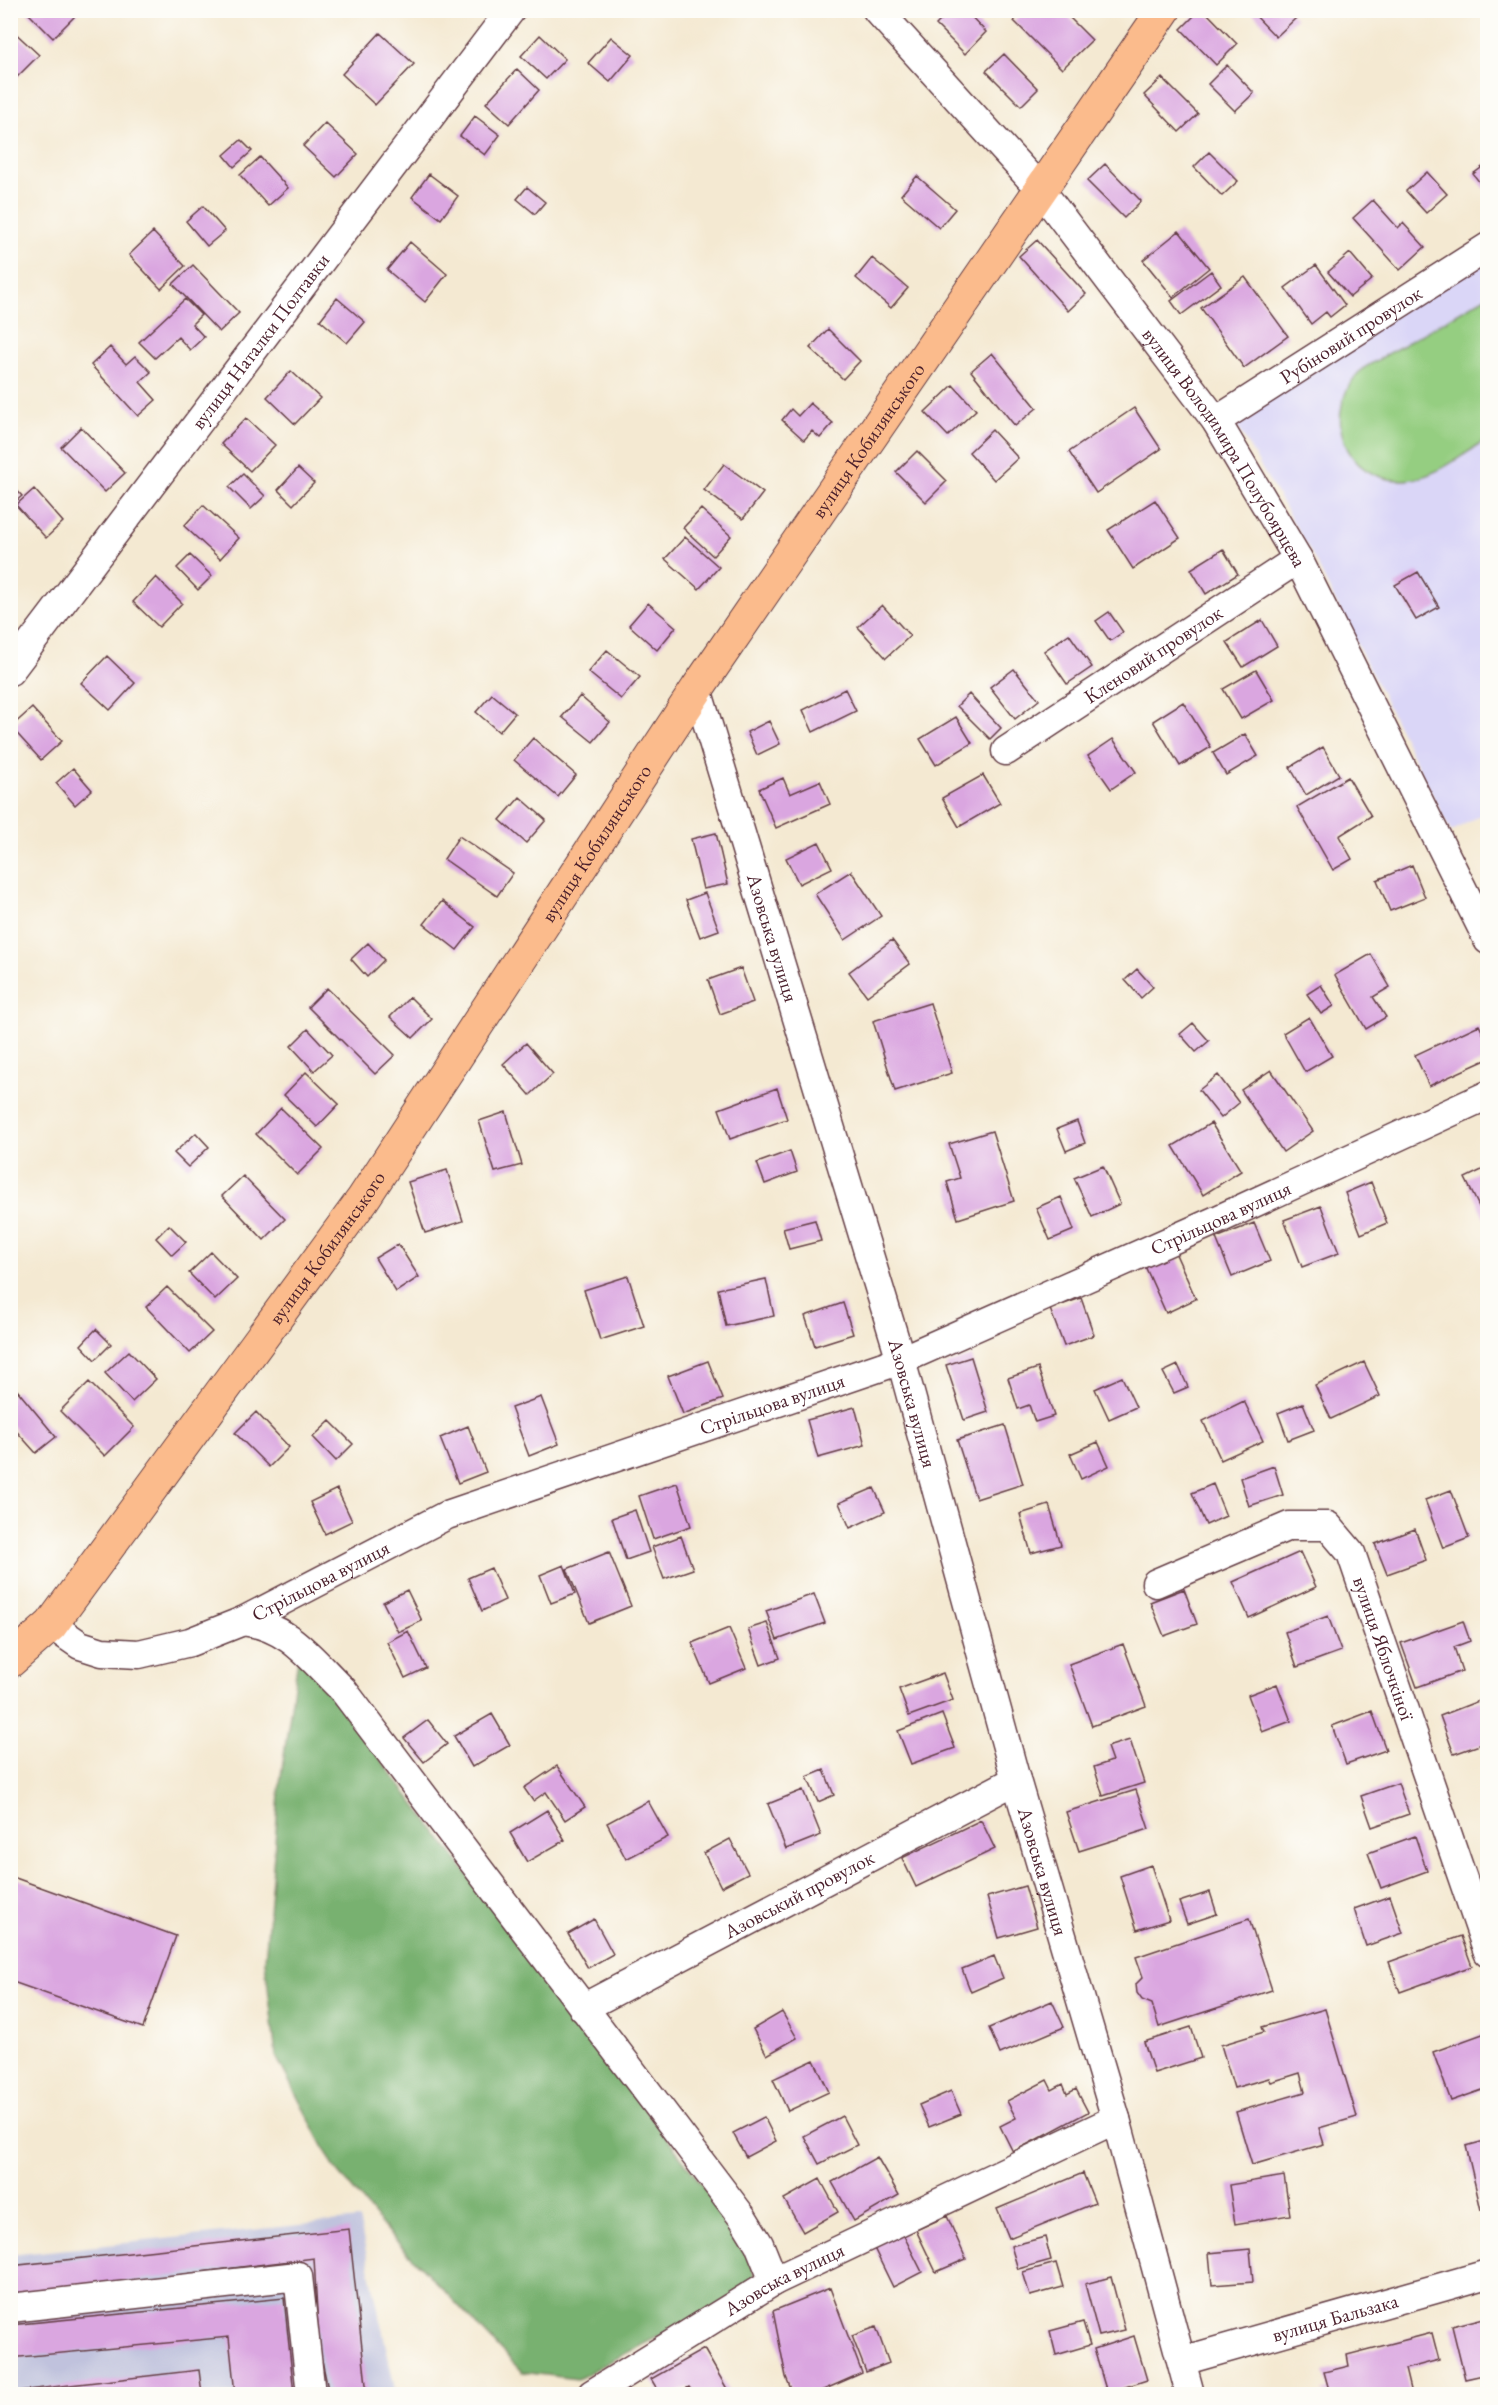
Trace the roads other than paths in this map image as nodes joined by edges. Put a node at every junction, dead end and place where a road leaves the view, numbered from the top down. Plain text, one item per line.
1 (511, 10) edge
2 (877, 10) edge
3 (1164, 10) edge
4 (1040, 189) junction
5 (1488, 248) edge
6 (1216, 421) junction
7 (1298, 559) junction
8 (10, 671) edge
9 (697, 689) junction
10 (1006, 751) dead end
11 (1488, 940) edge
12 (1488, 1095) edge
13 (902, 1360) junction
14 (1156, 1583) dead end
15 (243, 1621) junction
16 (51, 1625) junction
17 (10, 1661) edge
18 (1016, 1780) junction
19 (1488, 1952) edge
20 (583, 2008) junction
21 (1116, 2119) junction
22 (1488, 2274) edge
23 (774, 2281) junction
24 (10, 2308) edge
25 (1182, 2361) junction
26 (311, 2394) edge
27 (591, 2394) edge
28 (1190, 2394) edge

1 - 8 street, вулиця Наталки Полтавки
2 - 4 street, вулиця Володимира Полубоярцева
3 - 4 main road, вулиця Кобилянського
4 - 6 street, вулиця Володимира Полубоярцева
4 - 9 main road, вулиця Кобилянського
5 - 6 street, Рубіновий провулок
6 - 7 street, вулиця Володимира Полубоярцева
7 - 10 street, Кленовий провулок
7 - 11 street, вулиця Володимира Полубоярцева
9 - 13 street, Азовська вулиця
9 - 16 main road, вулиця Кобилянського
12 - 13 street, Стрільцова вулиця
13 - 15 street, Стрільцова вулиця
13 - 18 street, Азовська вулиця
14 - 19 street, вулиця Яблочкіної
15 - 16 street, Стрільцова вулиця
15 - 20 street
16 - 17 main road, вулиця Кобилянського
18 - 20 street, Азовський провулок
18 - 21 street, Азовська вулиця
20 - 23 street
21 - 23 street, Азовська вулиця
21 - 25 street, Азовська вулиця
22 - 25 street, вулиця Бальзака
23 - 27 street, Азовська вулиця
24 - 26 street
25 - 28 street, Азовська вулиця

